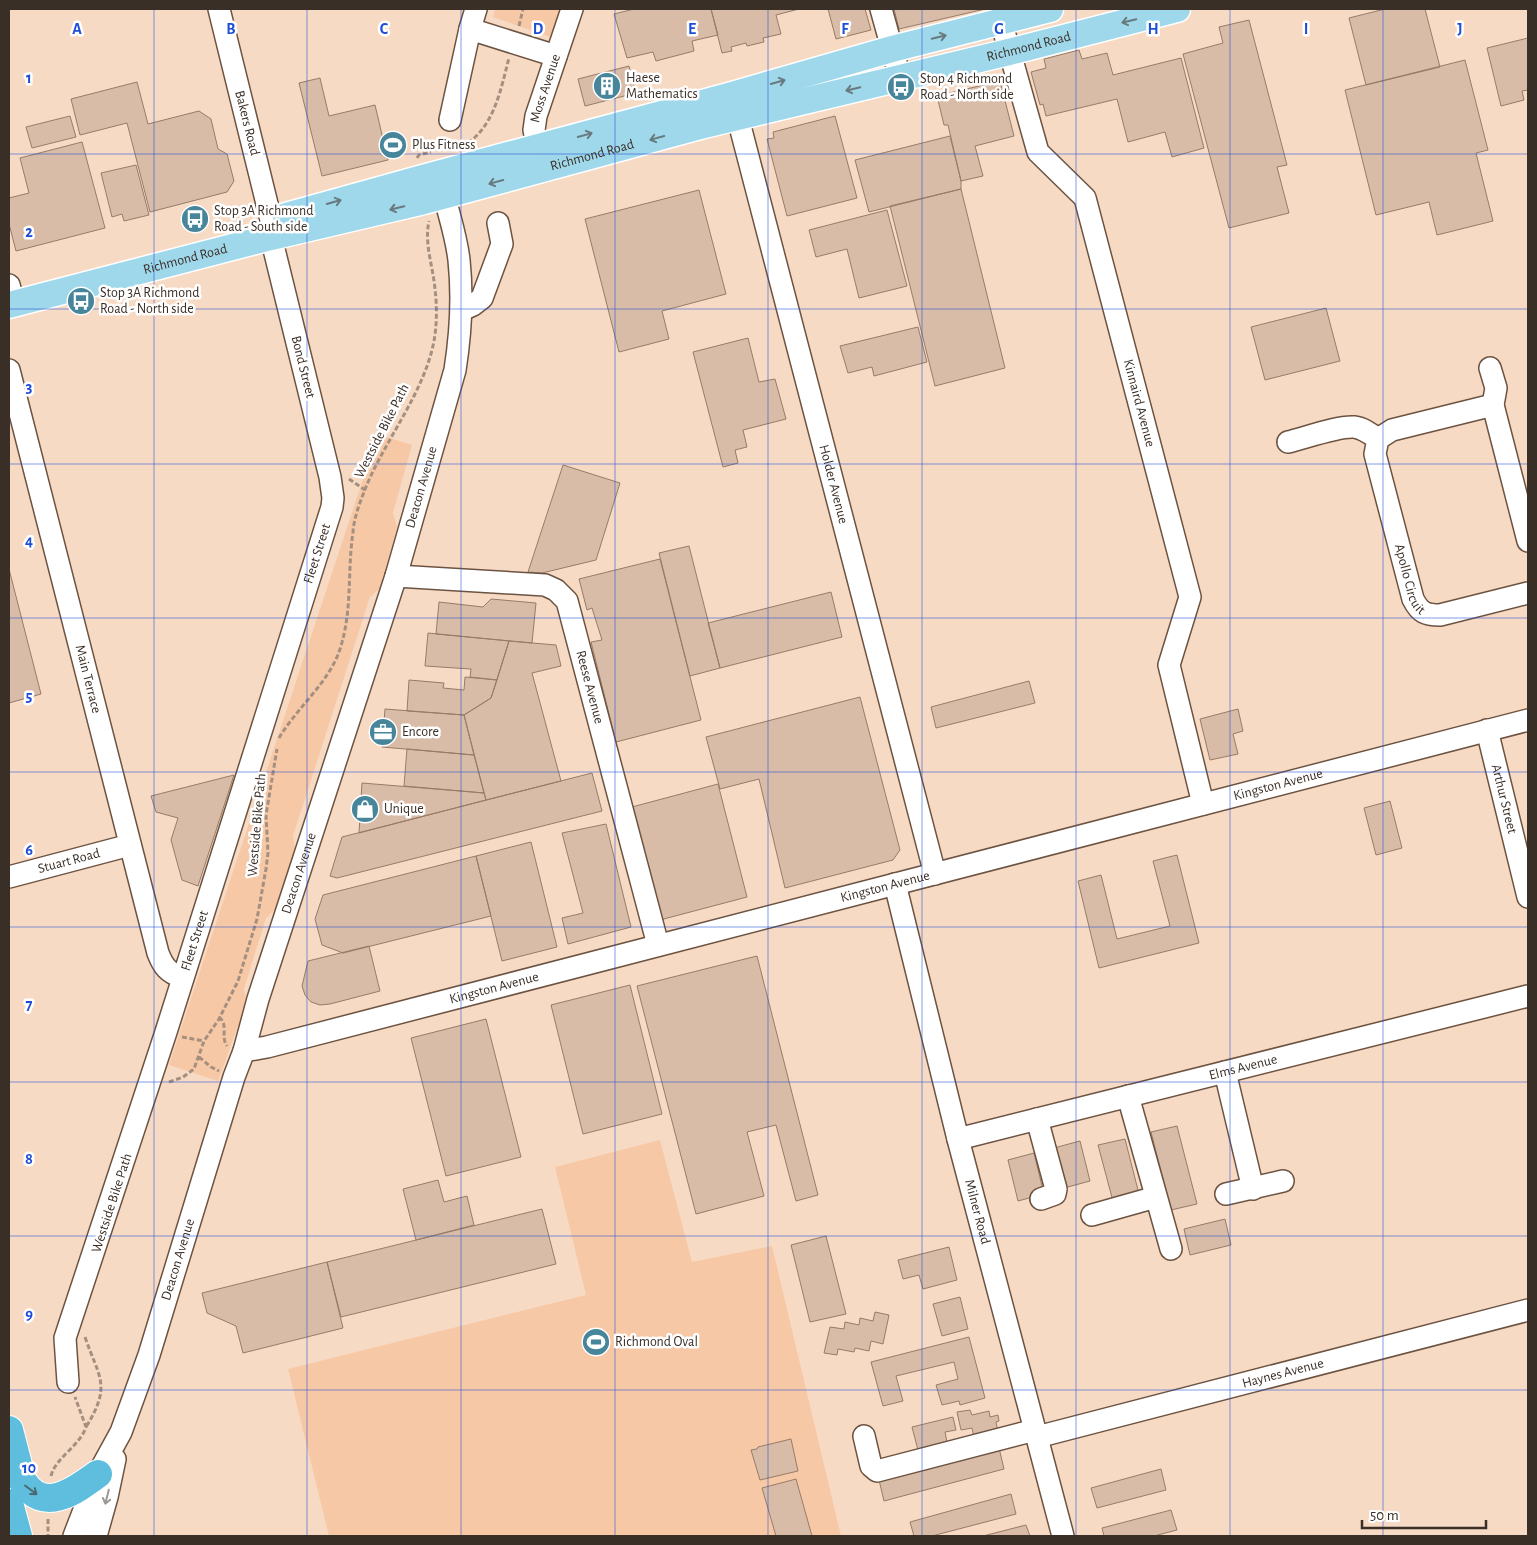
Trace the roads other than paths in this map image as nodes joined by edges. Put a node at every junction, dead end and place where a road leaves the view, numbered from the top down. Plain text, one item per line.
1 (218, 9) edge
2 (572, 9) edge
3 (881, 9) edge
4 (1050, 9) edge
5 (1177, 9) edge
6 (473, 19) edge
7 (1001, 21) junction
8 (892, 49) junction
9 (1009, 52) junction
10 (556, 56) junction
11 (900, 77) junction
12 (734, 106) junction
13 (450, 120) dead end
14 (541, 158) junction
15 (440, 174) junction
16 (498, 223) dead end
17 (271, 229) junction
18 (10, 293) edge
19 (462, 310) junction
20 (1490, 368) dead end
21 (9, 370) edge
22 (1493, 405) junction
23 (1378, 439) junction
24 (1288, 442) dead end
25 (333, 498) joint
26 (1528, 541) edge
27 (396, 576) junction
28 (1528, 593) edge
29 (1528, 720) edge
30 (1487, 730) junction
31 (1203, 804) junction
32 (130, 845) junction
33 (935, 874) junction
34 (9, 878) edge
35 (896, 884) junction
36 (1528, 896) edge
37 (658, 945) junction
38 (182, 977) junction
39 (1528, 996) edge
40 (244, 1051) junction
41 (1225, 1072) junction
42 (1128, 1096) junction
43 (1037, 1119) junction
44 (958, 1139) junction
45 (1283, 1181) dead end
46 (1253, 1189) junction
47 (1226, 1194) dead end
48 (1156, 1196) junction
49 (1041, 1199) dead end
50 (1092, 1215) dead end
51 (1171, 1249) dead end
52 (1528, 1310) edge
53 (68, 1382) road end
54 (9, 1430) edge
55 (121, 1432) junction
56 (1036, 1434) junction
57 (864, 1436) dead end
58 (98, 1474) junction
59 (9, 1503) edge
60 (18, 1536) edge
61 (74, 1536) edge
62 (96, 1536) edge
63 (1063, 1536) edge

1 - 17 street, Bakers Road
2 - 10 street, Moss Avenue
3 - 8 street
4 - 7 main road, Richmond Road
5 -> 9 main road, Richmond Road
6 - 10 street
6 - 13 street
8 -> 7 main road, Richmond Road
7 - 9 street, Kinnaird Avenue
8 - 11 street
12 -> 8 main road, Richmond Road
9 - 11 main road, Richmond Road
9 - 31 street, Kinnaird Avenue
10 - 14 street, Moss Avenue
11 -> 12 main road, Richmond Road
12 - 14 main road, Richmond Road
12 - 33 street, Holder Avenue
14 - 15 main road, Richmond Road
15 - 17 main road, Richmond Road
15 - 19 street, Deacon Avenue
16 - 19 street
17 - 18 main road, Richmond Road
17 - 25 street, Bond Street
19 - 27 street, Deacon Avenue
20 - 22 street
21 - 32 street, Main Terrace
22 - 23 street
22 - 26 street
23 - 24 street
23 - 28 street, Apollo Circuit
25 - 38 street, Fleet Street
27 - 37 street, Reese Avenue
27 - 40 street, Deacon Avenue
29 - 30 street, Kingston Avenue
30 - 31 street, Kingston Avenue
30 - 36 street, Arthur Street
31 - 33 street, Kingston Avenue
32 - 34 street, Stuart Road
32 - 38 street, Main Terrace
33 - 35 street, Kingston Avenue
35 - 37 street, Kingston Avenue
35 - 44 street, Milner Road
37 - 40 street, Kingston Avenue
38 - 53 street, Fleet Street
39 - 41 street, Elms Avenue
40 - 55 street, Deacon Avenue
41 - 42 street, Elms Avenue
41 - 46 street
42 - 43 street, Elms Avenue
42 - 48 street
43 - 44 street, Elms Avenue
43 - 49 street
44 - 56 street, Milner Road
45 - 46 street
46 - 47 street
48 - 50 street
48 - 51 street
52 - 56 street, Haynes Avenue
54 -> 58 highway
55 - 58 street, Deacon Avenue
55 -> 62 street, Deacon Avenue
56 - 57 street, Haynes Avenue
56 - 63 street, Milner Road
58 - 61 street, Deacon Avenue
59 - 60 highway

